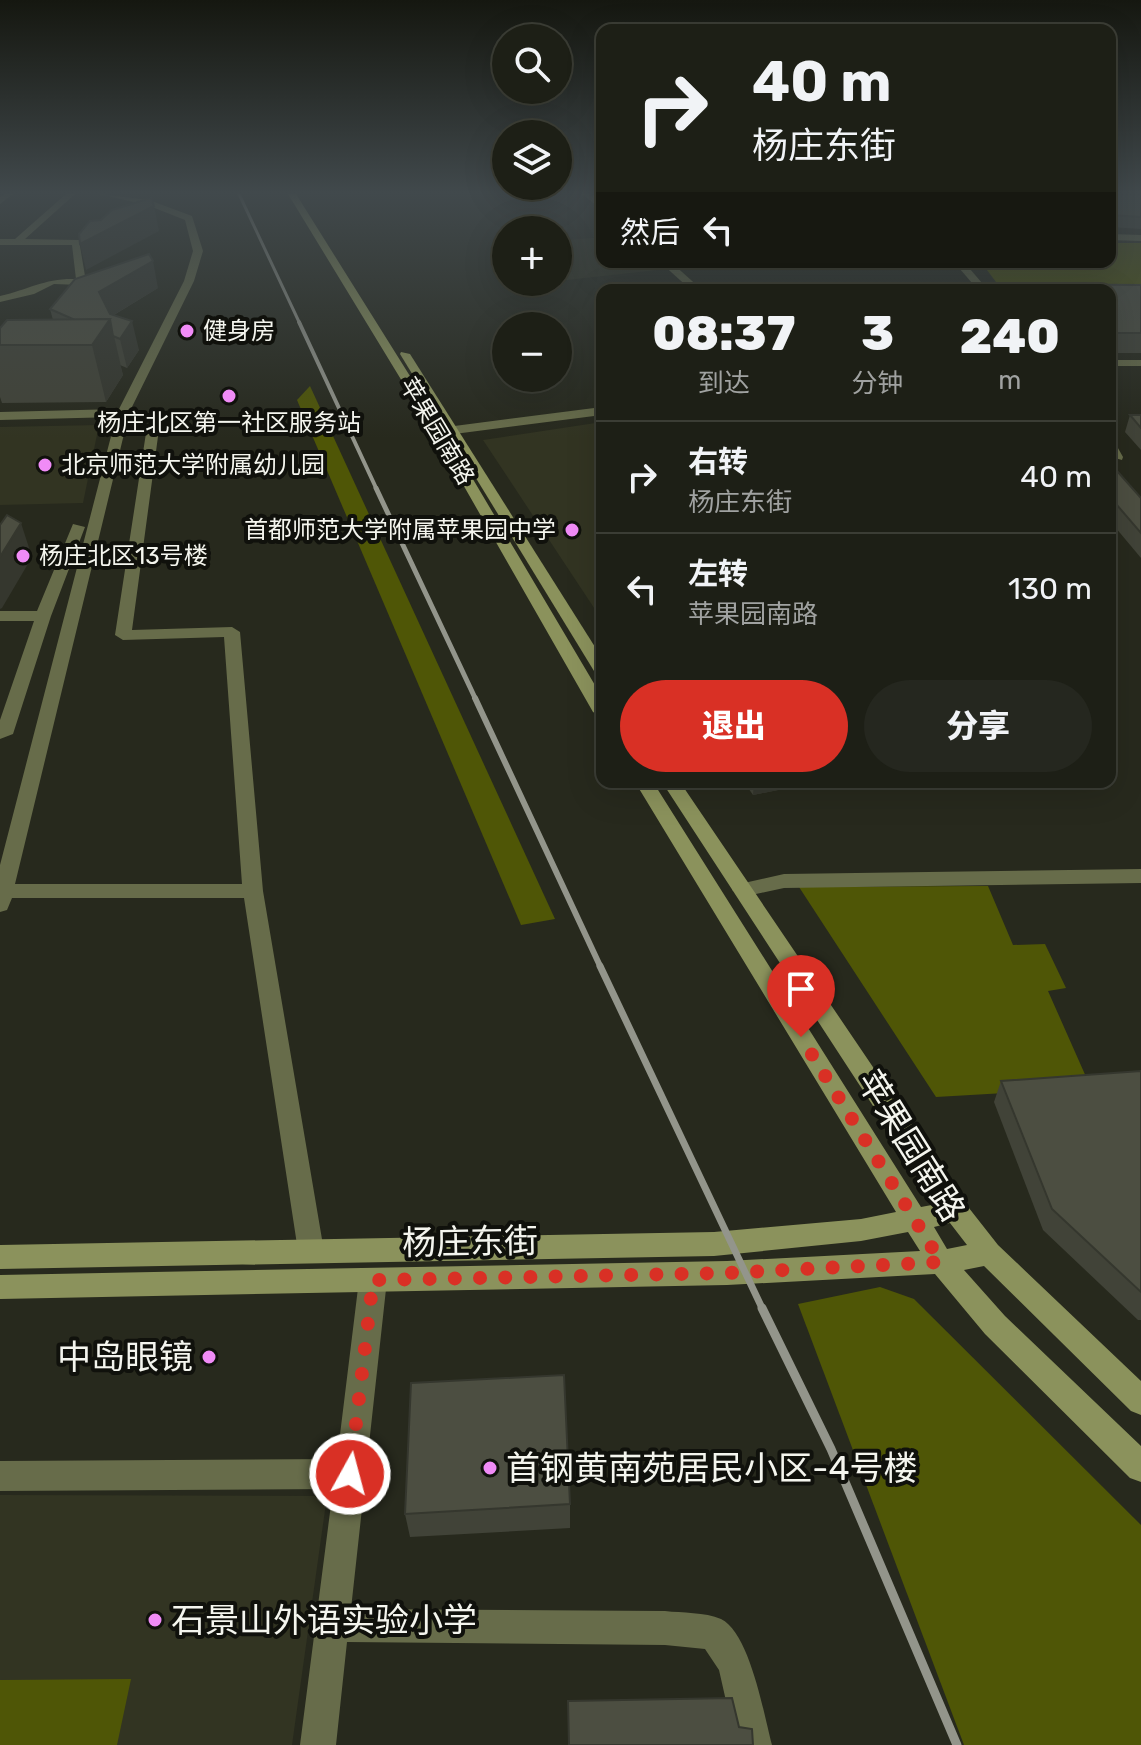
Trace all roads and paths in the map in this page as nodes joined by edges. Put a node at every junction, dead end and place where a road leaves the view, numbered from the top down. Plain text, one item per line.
1 (80, 275) edge
2 (191, 275) edge
3 (345, 275) edge
4 (354, 275) edge
5 (0, 299) edge
6 (1116, 363) edge
7 (1141, 363) edge
8 (596, 412) edge
9 (0, 416) edge
10 (121, 422) junction
11 (447, 431) junction
12 (78, 527) dead end
13 (0, 616) edge
14 (43, 616) junction
15 (596, 662) edge
16 (596, 701) edge
17 (0, 734) edge
18 (648, 788) edge
19 (675, 788) edge
20 (1141, 876) edge
21 (742, 890) junction
22 (253, 891) junction
23 (2, 896) edge
24 (956, 1211) junction
25 (913, 1222) junction
26 (311, 1251) junction
27 (989, 1253) junction
28 (0, 1257) edge
29 (941, 1262) junction
30 (373, 1280) junction
31 (0, 1287) edge
32 (1141, 1401) edge
33 (1141, 1467) edge
34 (350, 1474) junction
35 (0, 1476) edge
36 (332, 1625) junction
37 (318, 1745) edge
38 (754, 1745) edge

1 - 5 street
2 - 10 street
3 - 11 main road, 苹果园南路
4 - 11 main road, 苹果园南路
6 - 7 street
8 - 11 street
9 - 10 street
10 - 22 street
10 - 23 street
11 - 15 main road, 苹果园南路
11 - 16 main road, 苹果园南路
12 - 14 street
13 - 14 street
14 - 17 street
18 - 25 main road, 苹果园南路
19 - 21 main road, 苹果园南路
20 - 21 street
21 - 24 main road, 苹果园南路
22 - 23 street
22 - 26 street
24 - 25 main road, 杨庄东街
24 - 27 main road, 苹果园南路
25 - 26 main road, 杨庄东街
25 - 29 main road, 苹果园南路
26 - 28 main road, 杨庄东街
27 - 29 main road, 杨庄东街
27 - 32 main road, 苹果园南路
29 - 30 main road, 杨庄东街
29 - 33 main road, 苹果园南路
30 - 31 main road, 杨庄东街
30 - 34 street
34 - 35 street
34 - 36 street
36 - 37 street
36 - 38 street

